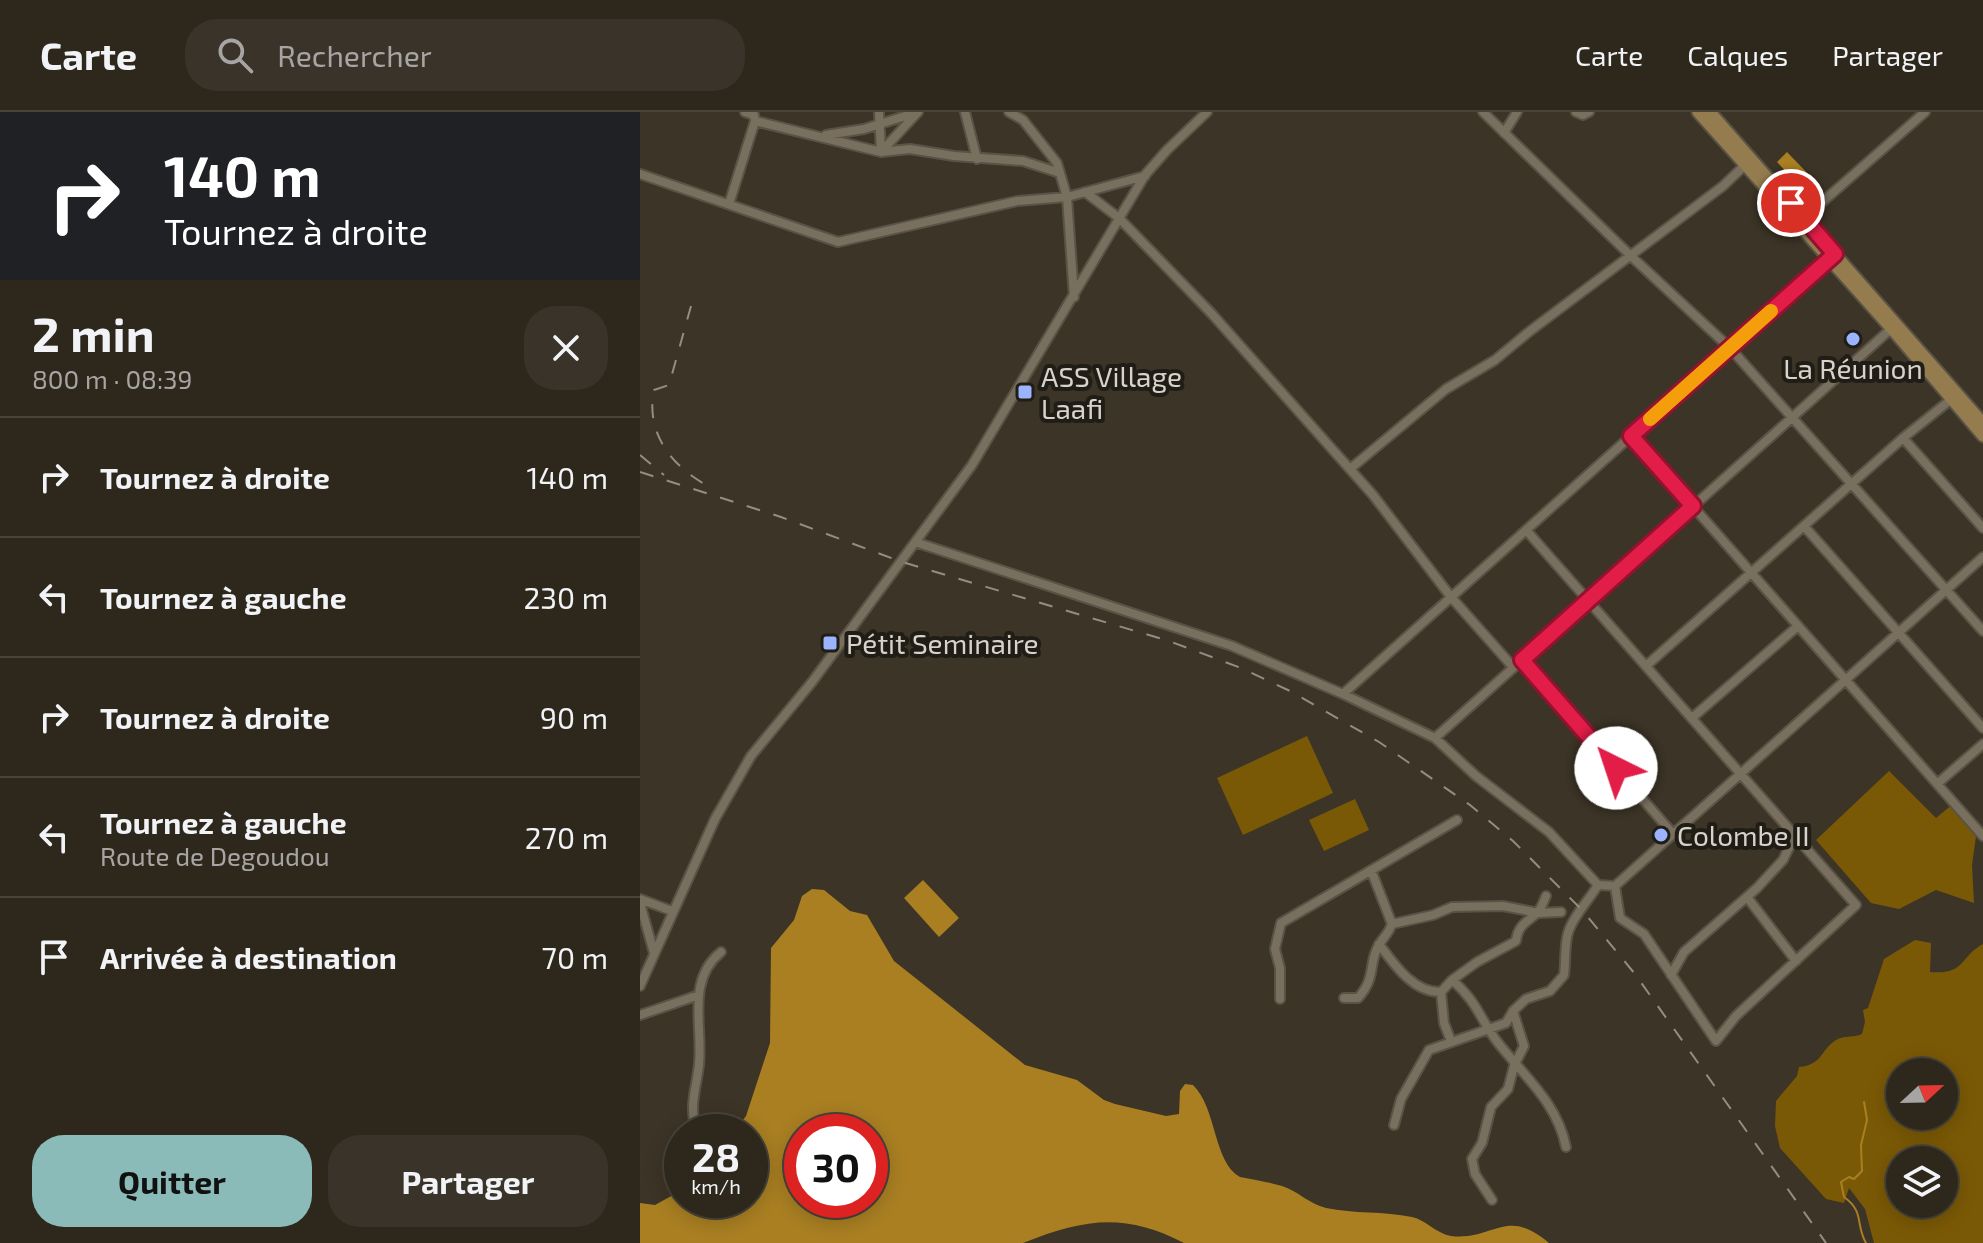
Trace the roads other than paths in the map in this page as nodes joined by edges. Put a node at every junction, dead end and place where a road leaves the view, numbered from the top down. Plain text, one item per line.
1 (879, 112) edge
2 (965, 112) edge
3 (1009, 112) edge
4 (1207, 112) edge
5 (1483, 112) edge
6 (1517, 112) edge
7 (1576, 112) edge
8 (1589, 112) edge
9 (1698, 112) edge
10 (1710, 112) edge
11 (1925, 112) edge
12 (752, 115) edge
13 (1022, 116) edge
14 (878, 125) junction
15 (804, 133) junction
16 (1504, 133) junction
17 (881, 152) junction
18 (977, 159) junction
19 (1744, 166) junction
20 (1060, 173) junction
21 (640, 174) edge
22 (1145, 175) junction
23 (1085, 192) junction
24 (1067, 197) junction
25 (729, 204) junction
26 (1119, 218) junction
27 (1804, 218) junction
28 (1632, 257) junction
29 (1832, 257) junction
30 (1074, 299) junction
31 (1894, 325) junction
32 (1730, 348) junction
33 (1955, 397) junction
34 (1792, 417) junction
35 (1981, 429) edge
36 (1631, 436) junction
37 (1903, 438) junction
38 (1350, 469) junction
39 (1852, 484) junction
40 (1693, 506) junction
41 (1804, 526) junction
42 (1983, 528) edge
43 (1526, 530) junction
44 (915, 542) junction
45 (1983, 557) edge
46 (1751, 573) junction
47 (1946, 590) junction
48 (1451, 597) junction
49 (1588, 600) junction
50 (1798, 626) junction
51 (1983, 631) edge
52 (1898, 633) junction
53 (1522, 660) junction
54 (1646, 666) junction
55 (1513, 667) junction
56 (1845, 680) junction
57 (1343, 694) junction
58 (1692, 718) junction
59 (1983, 728) edge
60 (1435, 738) junction
61 (1983, 744) edge
62 (1741, 774) junction
63 (1937, 784) junction
64 (1457, 820) dead end
65 (1673, 834) junction
66 (1795, 835) junction
67 (1983, 836) edge
68 (1371, 870) junction
69 (1598, 885) junction
70 (1615, 886) junction
71 (1546, 896) dead end
72 (1747, 897) junction
73 (640, 901) edge
74 (672, 911) junction
75 (1561, 912) dead end
76 (1539, 913) junction
77 (1392, 924) junction
78 (1379, 944) junction
79 (721, 952) dead end
80 (654, 954) junction
81 (1796, 961) junction
82 (1671, 975) junction
83 (1452, 980) junction
84 (640, 986) edge
85 (1441, 992) junction
86 (699, 995) junction
87 (1344, 998) dead end
88 (1280, 999) dead end
89 (1513, 1011) junction
90 (640, 1015) edge
91 (1489, 1027) junction
92 (1451, 1041) junction
93 (1516, 1062) junction
94 (694, 1114) edge
95 (1394, 1125) dead end
96 (1566, 1147) dead end
97 (1492, 1200) dead end

1 - 14 street
2 - 18 street
3 - 13 street
4 - 22 street
5 - 16 street
6 - 16 street
7 - 8 street
9 - 19 main road
10 - 27 main road
11 - 27 street
12 - 15 street
12 - 25 street
13 - 20 street
14 - 15 street
14 - 17 street
14 - 17 street
15 - 17 street
16 - 28 street
17 - 18 street
18 - 20 street
19 - 28 street
19 - 29 main road
20 - 24 street
21 - 25 street
22 - 23 street
22 - 26 street
23 - 24 street
23 - 26 street
24 - 25 street
24 - 30 street
26 - 30 street
26 - 38 street
27 - 29 main road
28 - 32 street
28 - 38 street
29 - 31 main road
29 - 32 street
30 - 44 street
31 - 33 main road
31 - 34 street
32 - 34 street
32 - 36 street
33 - 35 main road
33 - 37 street
34 - 39 street
34 - 40 street
36 - 40 street
36 - 43 street
37 - 39 street
37 - 42 street
38 - 48 street
39 - 41 street
39 - 47 street
40 - 46 street
40 - 49 street
41 - 46 street
41 - 52 street
43 - 48 street
43 - 49 street
44 - 57 street
44 - 74 street
45 - 47 street
46 - 50 street
46 - 54 street
47 - 51 street
47 - 52 street
48 - 55 street
48 - 57 street
49 - 53 street
49 - 54 street
50 - 56 street
50 - 58 street
52 - 56 street
52 - 59 street
53 - 55 street
53 - 65 street
54 - 58 street
55 - 60 street
56 - 62 street
56 - 63 street
57 - 60 street
58 - 62 street
60 - 69 street
61 - 63 street
62 - 65 street
62 - 66 street
63 - 67 street
64 - 68 street
65 - 70 street
66 - 72 street
66 - 81 street
68 - 77 street
68 - 88 street
69 - 70 street
69 - 89 street
70 - 82 street
71 - 76 street
72 - 81 street
72 - 82 street
73 - 74 street
73 - 80 street
74 - 80 street
75 - 76 street
76 - 77 street
76 - 83 street
77 - 78 street
78 - 85 street
78 - 87 street
79 - 86 street
80 - 84 street
81 - 82 street
83 - 85 street
83 - 91 street
85 - 92 street
86 - 90 street
86 - 94 street
89 - 91 street
89 - 93 street
91 - 92 street
91 - 93 street
92 - 95 street
93 - 96 street
93 - 97 street

